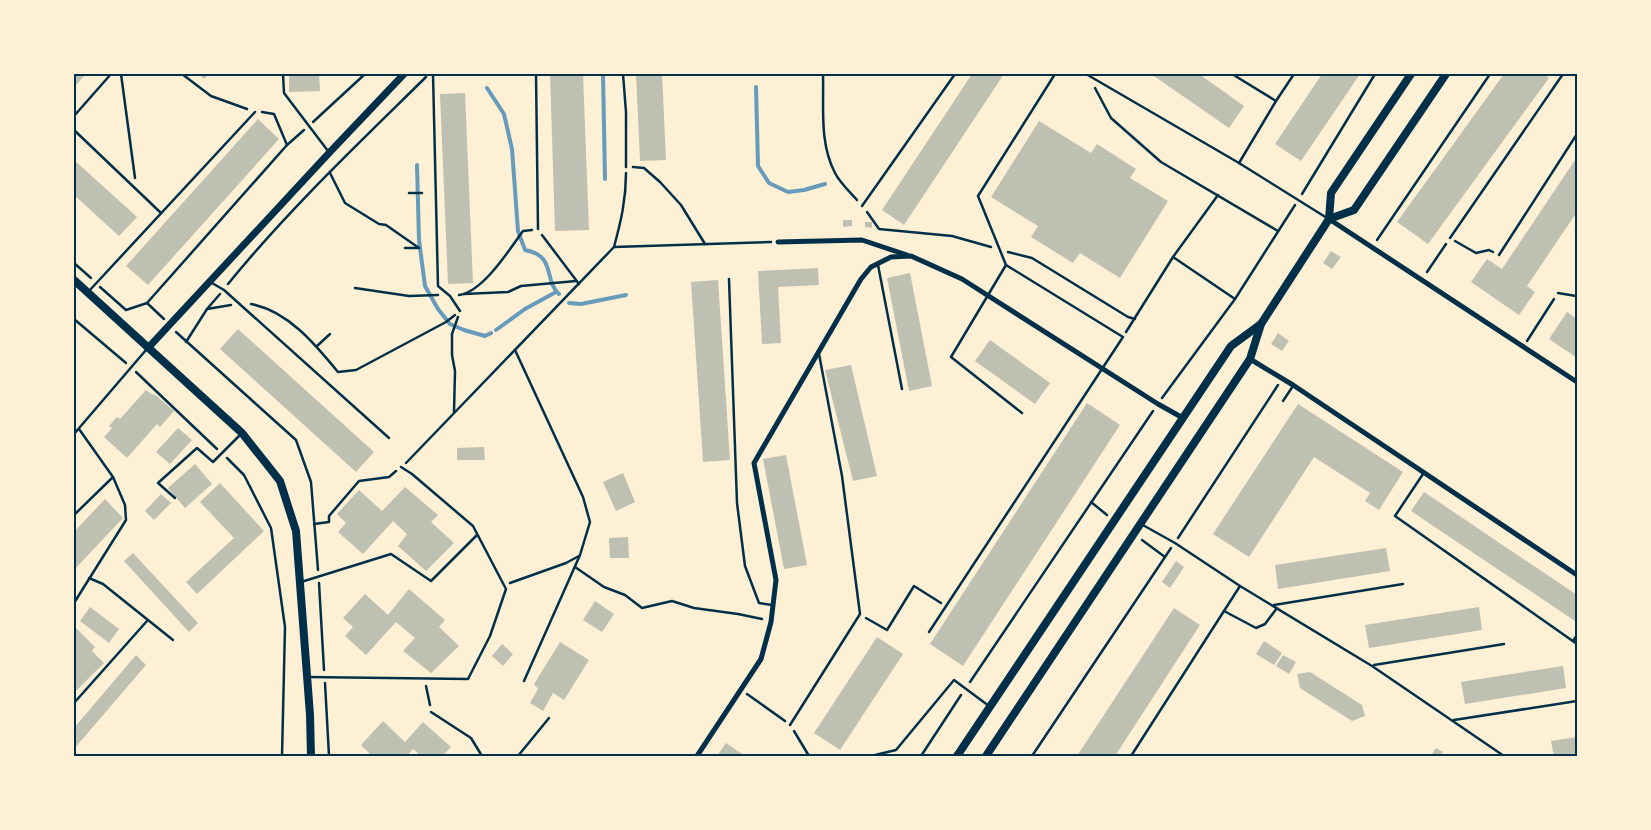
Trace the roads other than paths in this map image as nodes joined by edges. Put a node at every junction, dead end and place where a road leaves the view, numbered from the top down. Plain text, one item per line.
1 (111, 74) edge
2 (283, 74) edge
3 (404, 74) edge
4 (431, 74) edge
5 (536, 74) edge
6 (623, 74) edge
7 (955, 74) edge
8 (1055, 74) edge
9 (1087, 74) edge
10 (1232, 74) edge
11 (1294, 74) edge
12 (1411, 74) edge
13 (1446, 74) edge
14 (1563, 74) edge
15 (1276, 101) junction
16 (255, 112) road end
17 (74, 116) edge
18 (74, 130) edge
19 (1577, 134) edge
20 (328, 153) junction
21 (1239, 162) junction
22 (626, 167) road end
23 (862, 206) road end
24 (161, 213) junction
25 (1329, 219) junction
26 (538, 229) road end
27 (1450, 238) road end
28 (778, 242) road end
29 (1499, 255) road end
30 (910, 256) junction
31 (878, 263) junction
32 (1006, 265) junction
33 (74, 280) edge
34 (729, 280) dead end
35 (209, 281) junction
36 (88, 292) junction
37 (1558, 293) road end
38 (988, 295) junction
39 (1577, 296) edge
40 (460, 311) road end
41 (1261, 324) junction
42 (148, 348) junction
43 (818, 352) junction
44 (1250, 359) junction
45 (1104, 369) junction
46 (1577, 382) edge
47 (1293, 385) junction
48 (902, 389) dead end
49 (1283, 401) dead end
50 (1022, 413) dead end
51 (1183, 418) junction
52 (80, 429) junction
53 (242, 433) junction
54 (74, 434) edge
55 (389, 438) dead end
56 (401, 467) road end
57 (1424, 472) junction
58 (113, 477) junction
59 (175, 498) dead end
60 (74, 515) edge
61 (1141, 524) junction
62 (477, 535) junction
63 (1577, 575) edge
64 (89, 578) junction
65 (300, 583) junction
66 (1403, 584) dead end
67 (1240, 586) junction
68 (74, 603) edge
69 (774, 606) junction
70 (1273, 606) junction
71 (1277, 608) junction
72 (1224, 611) junction
73 (147, 620) junction
74 (929, 632) dead end
75 (1577, 635) edge
76 (173, 640) dead end
77 (1573, 641) junction
78 (1504, 644) dead end
79 (1577, 644) edge
80 (1372, 666) junction
81 (307, 677) junction
82 (1577, 701) edge
83 (74, 704) edge
84 (990, 707) junction
85 (431, 712) road end
86 (549, 718) dead end
87 (1452, 721) junction
88 (790, 725) road end
89 (311, 756) edge
90 (482, 756) edge
91 (518, 756) edge
92 (697, 756) edge
93 (871, 756) edge
94 (957, 756) edge
95 (986, 756) edge
96 (1131, 756) edge
97 (1504, 756) edge

1 - 17 lane
2 - 20 lane
3 - 20 street
4 - 40 lane
5 - 26 lane
6 - 22 lane
7 - 23 lane
8 - 32 lane
9 - 21 lane
10 - 15 lane
11 - 15 lane
12 - 25 main road
13 - 25 main road
14 - 27 lane
15 - 21 lane
16 - 24 lane
18 - 24 lane
19 - 29 lane
20 - 35 street
21 - 25 lane
24 - 36 lane
25 - 41 main road
25 - 46 street
28 - 30 street
30 - 31 street
30 - 38 street
31 - 43 street
31 - 48 lane
32 - 38 lane
32 - 45 lane
33 - 36 main road
34 - 69 lane
35 - 42 street
35 - 55 lane
36 - 42 main road
37 - 39 lane
38 - 45 street
38 - 50 lane
41 - 44 main road
41 - 51 main road
42 - 52 lane
42 - 53 main road
43 - 69 street
43 - 88 lane
44 - 47 street
44 - 61 main road
45 - 51 street
45 - 74 lane
47 - 49 lane
47 - 57 street
51 - 84 main road
52 - 54 lane
52 - 58 lane
53 - 59 lane
53 - 65 main road
56 - 62 lane
57 - 63 street
57 - 77 lane
58 - 60 lane
58 - 64 lane
61 - 67 lane
61 - 95 main road
62 - 65 lane
62 - 81 lane
64 - 68 lane
64 - 73 lane
65 - 81 main road
66 - 70 lane
67 - 70 lane
67 - 72 lane
69 - 92 street
70 - 71 lane
71 - 72 lane
71 - 80 lane
72 - 96 lane
73 - 76 lane
73 - 83 lane
75 - 77 lane
77 - 79 lane
78 - 80 lane
80 - 87 lane
81 - 89 main road
82 - 87 lane
84 - 93 lane
84 - 94 main road
85 - 90 lane
86 - 91 lane
87 - 97 lane

